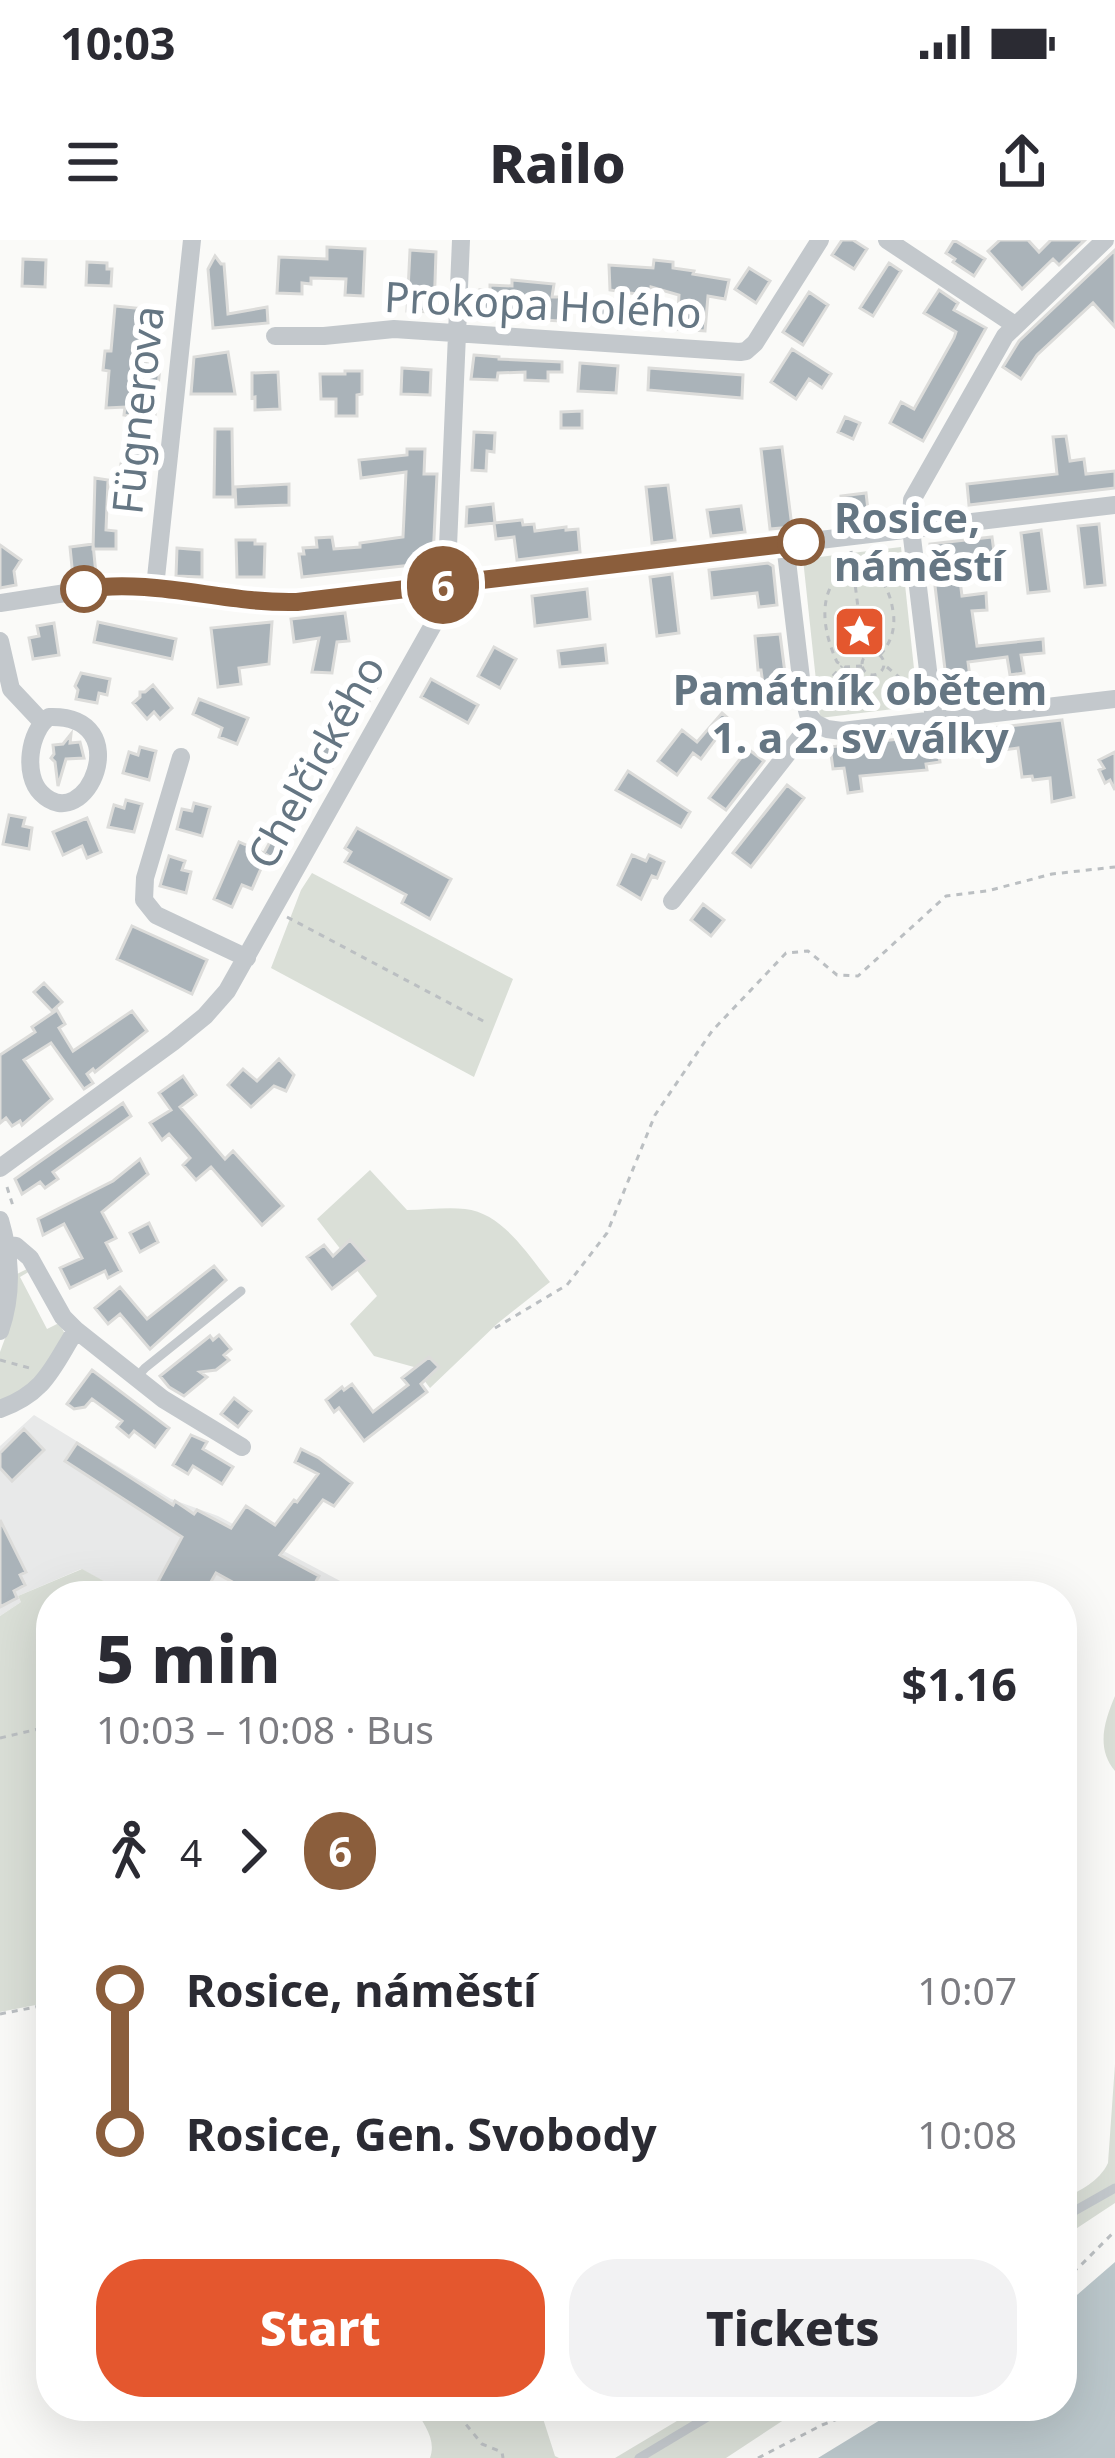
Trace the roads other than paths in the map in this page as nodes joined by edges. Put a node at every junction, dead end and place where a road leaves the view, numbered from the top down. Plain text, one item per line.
1 (192, 240) edge
2 (461, 240) edge
3 (820, 240) edge
4 (887, 240) edge
5 (1105, 240) edge
6 (1015, 325) junction
7 (458, 333) junction
8 (275, 336) dead end
9 (1115, 506) edge
10 (911, 529) junction
11 (785, 544) junction
12 (446, 584) junction
13 (155, 587) junction
14 (0, 603) edge
15 (0, 640) edge
16 (1115, 699) edge
17 (934, 720) junction
18 (42, 722) junction
19 (815, 723) junction
20 (181, 757) dead end
21 (672, 901) dead end
22 (248, 958) junction
23 (0, 1168) edge
24 (0, 1220) edge
25 (3, 1244) edge
26 (242, 1291) dead end
27 (76, 1330) junction
28 (0, 1331) edge
29 (136, 1378) junction
30 (0, 1409) edge
31 (242, 1447) dead end
32 (1115, 2188) edge
33 (1077, 2210) edge
34 (701, 2421) edge
35 (639, 2458) edge

1 - 13 street, Fügnerova
2 - 7 street, Chelčického
3 - 7 street, Prokopa Holého
4 - 6 street
5 - 6 street
6 - 10 street
7 - 8 street, Prokopa Holého
7 - 12 street, Chelčického
9 - 10 street
10 - 11 street
10 - 17 street
11 - 12 street
11 - 19 street
12 - 13 street
12 - 22 street, Chelčického
13 - 14 street
15 - 18 street
16 - 17 street
17 - 19 street
18 - 18 street
19 - 21 street
20 - 22 street
22 - 23 street, Chelčického
24 - 25 street
25 - 27 street
25 - 28 street
26 - 29 lane
27 - 29 street
27 - 30 street
29 - 31 street
32 - 33 lane
34 - 35 lane

